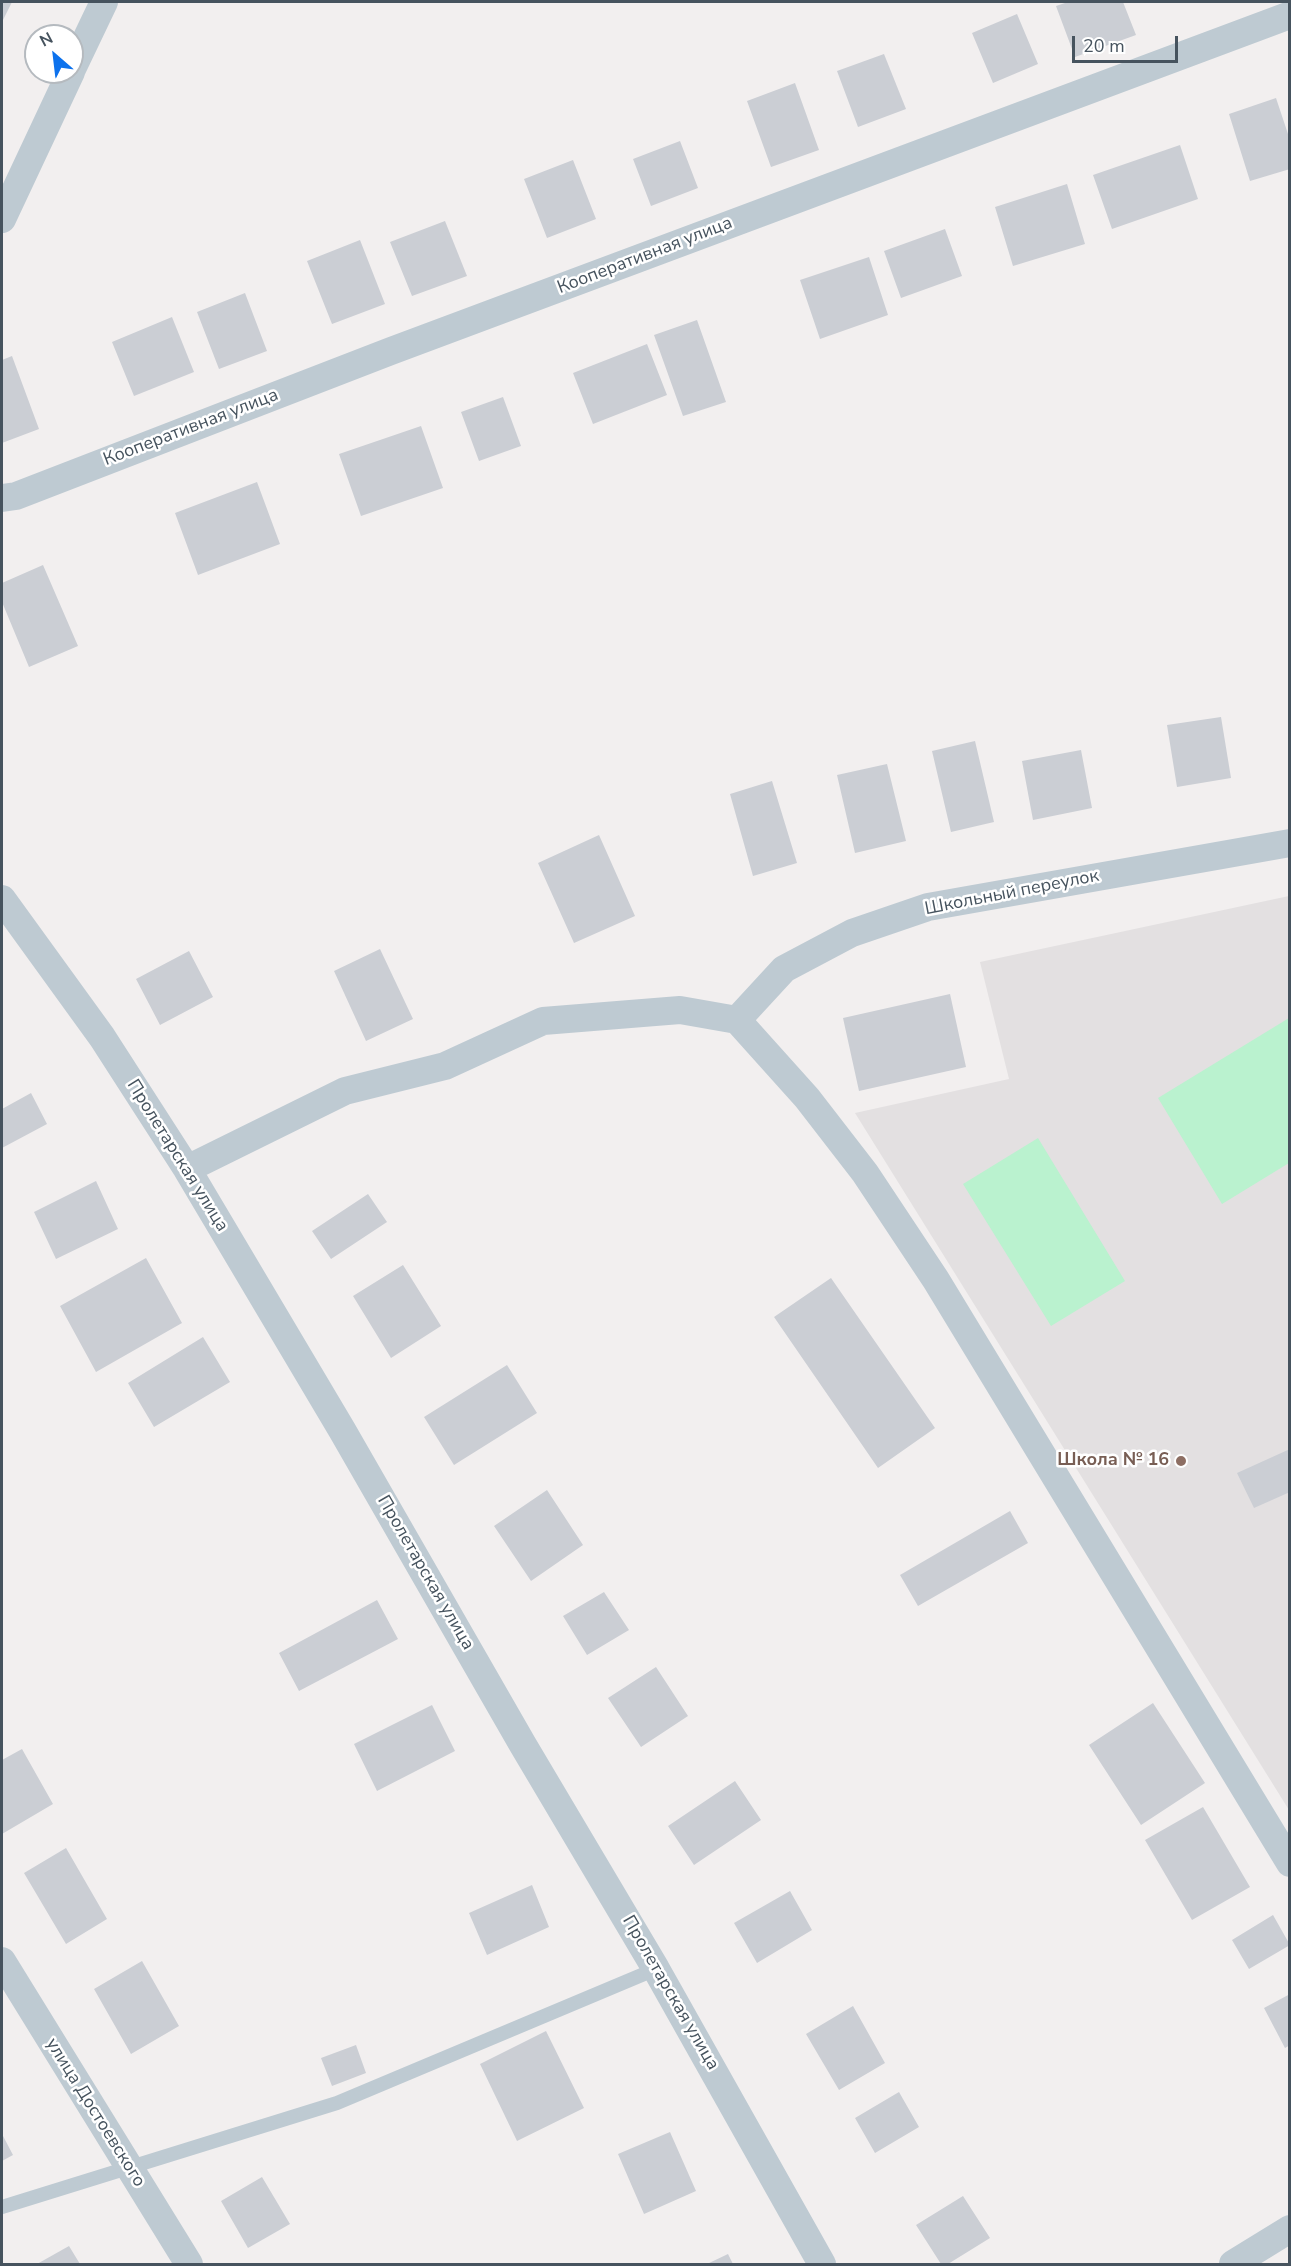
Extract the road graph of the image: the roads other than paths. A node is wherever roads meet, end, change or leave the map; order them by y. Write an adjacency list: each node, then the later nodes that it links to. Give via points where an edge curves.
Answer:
1 (104, 2): 3 (street)
2 (1290, 15): 6 (street, Кооперативная улица, via 391,351 16,496)
3 (84, 43)
4 (65, 84): 5 (street)
5 (2, 219)
6 (2, 498)
7 (1290, 843): 9 (street, Школьный переулок, via 928,907 852,933 784,969)
8 (2, 899): 10 (street, Пролетарская улица, via 102,1037)
9 (737, 1020): 10 (street, via 680,1010 543,1021 445,1066 345,1091); 11 (street, via 807,1098 865,1173 936,1280)
10 (187, 1169): 13 (street, Пролетарская улица)
11 (1290, 1863)
12 (2, 1961): 14 (street, улица Достоевского)
13 (656, 1968): 14 (lane, via 337,2103); 18 (street, Пролетарская улица)
14 (128, 2167): 15 (lane); 17 (street, улица Достоевского)
15 (2, 2207)
16 (1290, 2229): 19 (street)
17 (189, 2265)
18 (822, 2265)
19 (1233, 2265)

